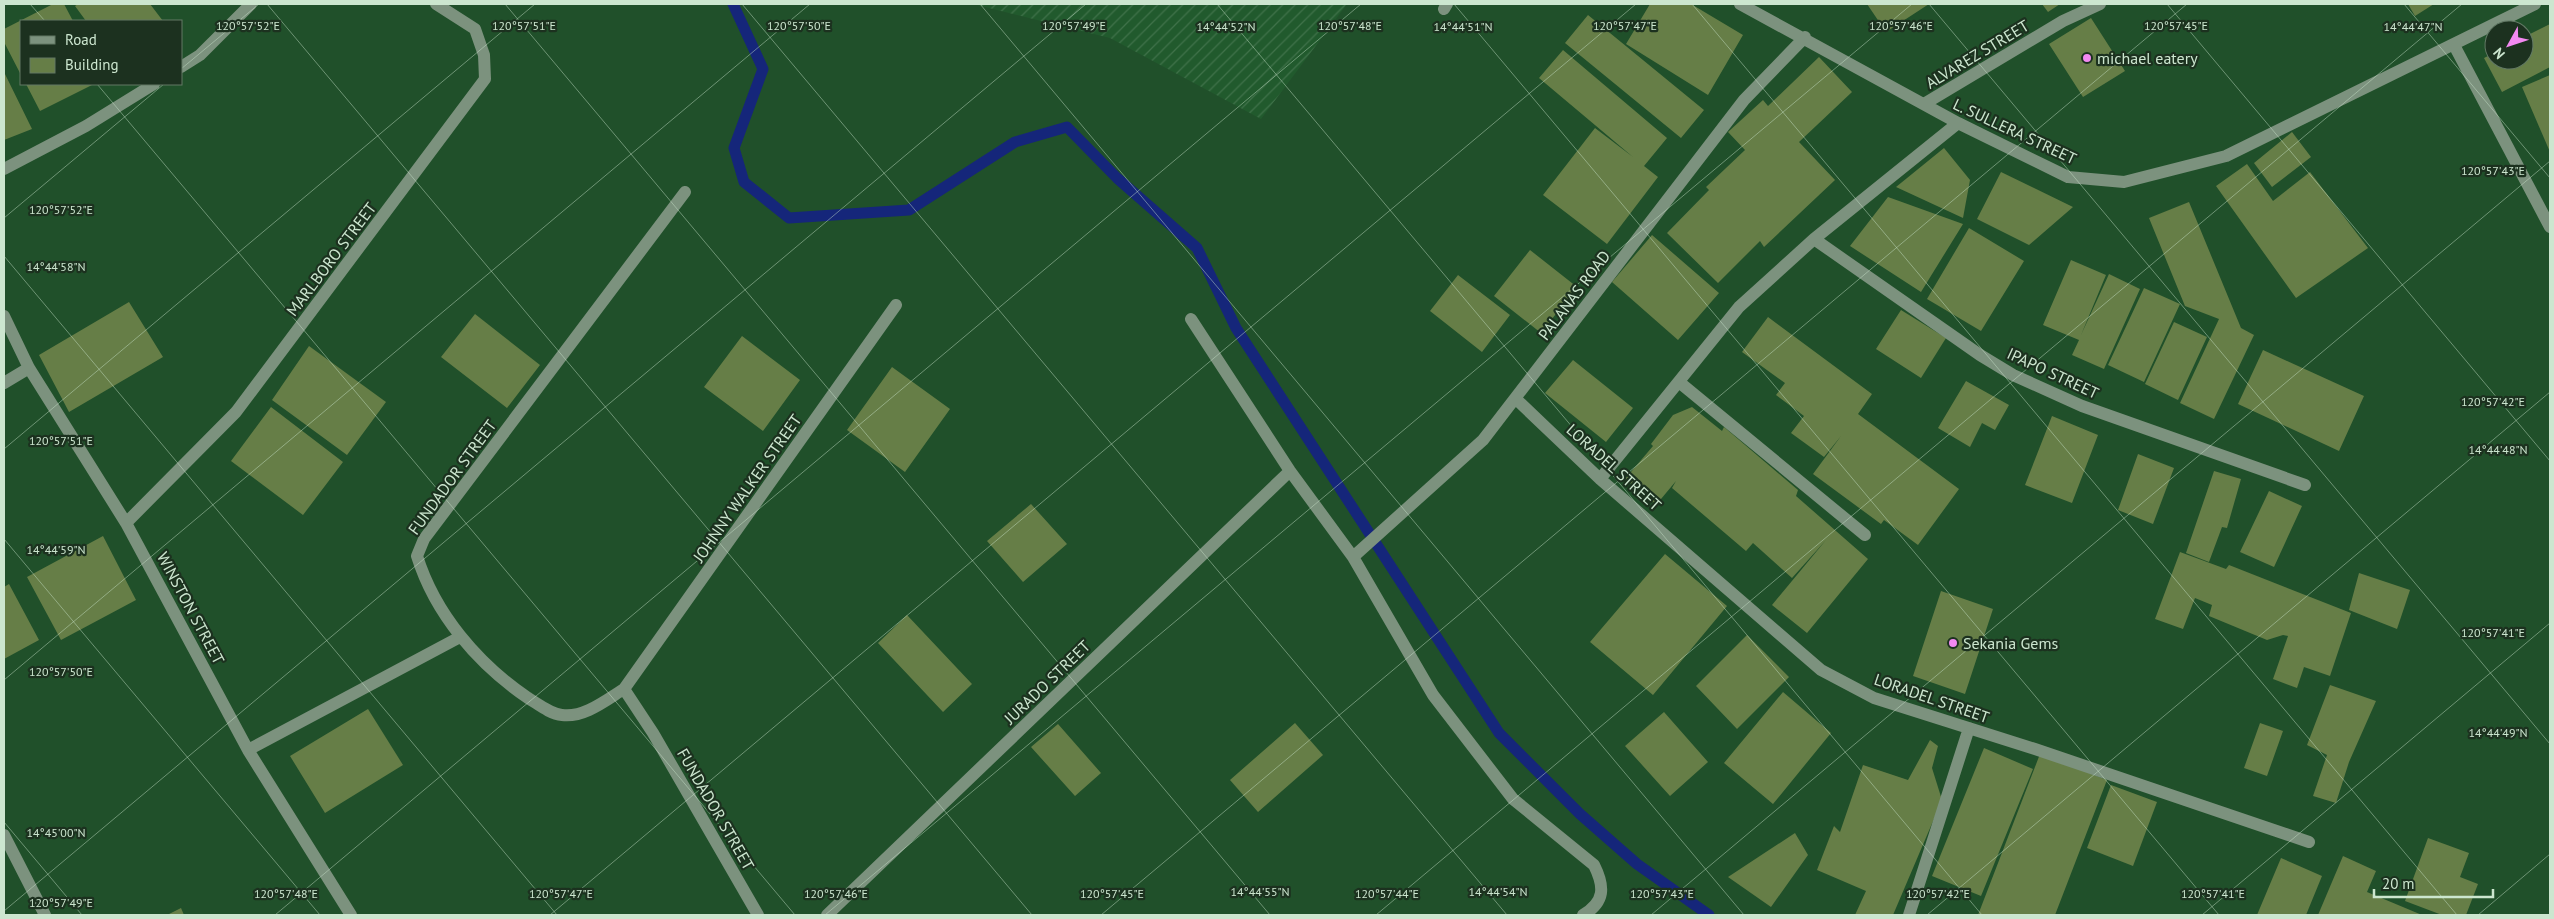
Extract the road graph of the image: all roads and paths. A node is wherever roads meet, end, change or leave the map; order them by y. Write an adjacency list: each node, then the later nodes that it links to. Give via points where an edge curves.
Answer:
1 (250, 4): 8 (street, via 200,55)
2 (436, 4): 26 (street, MARLBORO STREET, via 475,29 484,55 485,79 236,412)
3 (1740, 4): 6 (street, L. SULLERA STREET)
4 (2100, 4): 10 (street, ALVAREZ STREET, via 2063,21)
5 (2535, 4): 7 (street, L. SULLERA STREET)
6 (1805, 37): 10 (street, L. SULLERA STREET); 22 (street, PALANAS ROAD, via 1744,100)
7 (2454, 45): 11 (street, L. SULLERA STREET, via 2226,156 2124,182 2068,177); 14 (street)
8 (182, 66)
9 (152, 85): 12 (street, via 86,126)
10 (1924, 104): 11 (street, L. SULLERA STREET)
11 (1958, 123): 15 (street)
12 (4, 169)
13 (685, 192): 29 (street, FUNDADOR STREET, via 424,539 417,556 423,577)
14 (2550, 227)
15 (1814, 239): 20 (street, via 1739,307); 25 (street, IPAPO STREET, via 2013,375 2082,406)
16 (896, 305): 30 (street, JOHNNY WALKER STREET)
17 (4, 316): 19 (street, WINSTON STREET)
18 (1191, 319): 23 (street)
19 (29, 368): 21 (street); 26 (street, WINSTON STREET)
20 (1679, 382): 24 (street); 27 (street)
21 (4, 383)
22 (1516, 399): 24 (street, LORADEL STREET); 28 (street, PALANAS ROAD, via 1483,440)
23 (1290, 472): 28 (street); 38 (street, JURADO STREET)
24 (1600, 479): 31 (street, LORADEL STREET, via 1821,670 1874,698)
25 (2305, 486)
26 (126, 522): 32 (street, WINSTON STREET)
27 (1865, 535)
28 (1353, 557): 39 (street, via 1433,694 1513,799 1594,865 1601,879 1602,893 1594,909)
29 (460, 637): 30 (street, FUNDADOR STREET, via 502,680 545,709 561,715 579,714); 32 (street)
30 (624, 689): 37 (street, FUNDADOR STREET, via 653,733)
31 (1969, 728): 34 (street, LORADEL STREET); 40 (street)
32 (248, 750): 36 (street, WINSTON STREET)
33 (4, 834): 35 (street)
34 (2309, 842)
35 (44, 915)
36 (351, 915)
37 (758, 915)
38 (827, 915)
39 (1583, 915)
40 (1909, 915)

